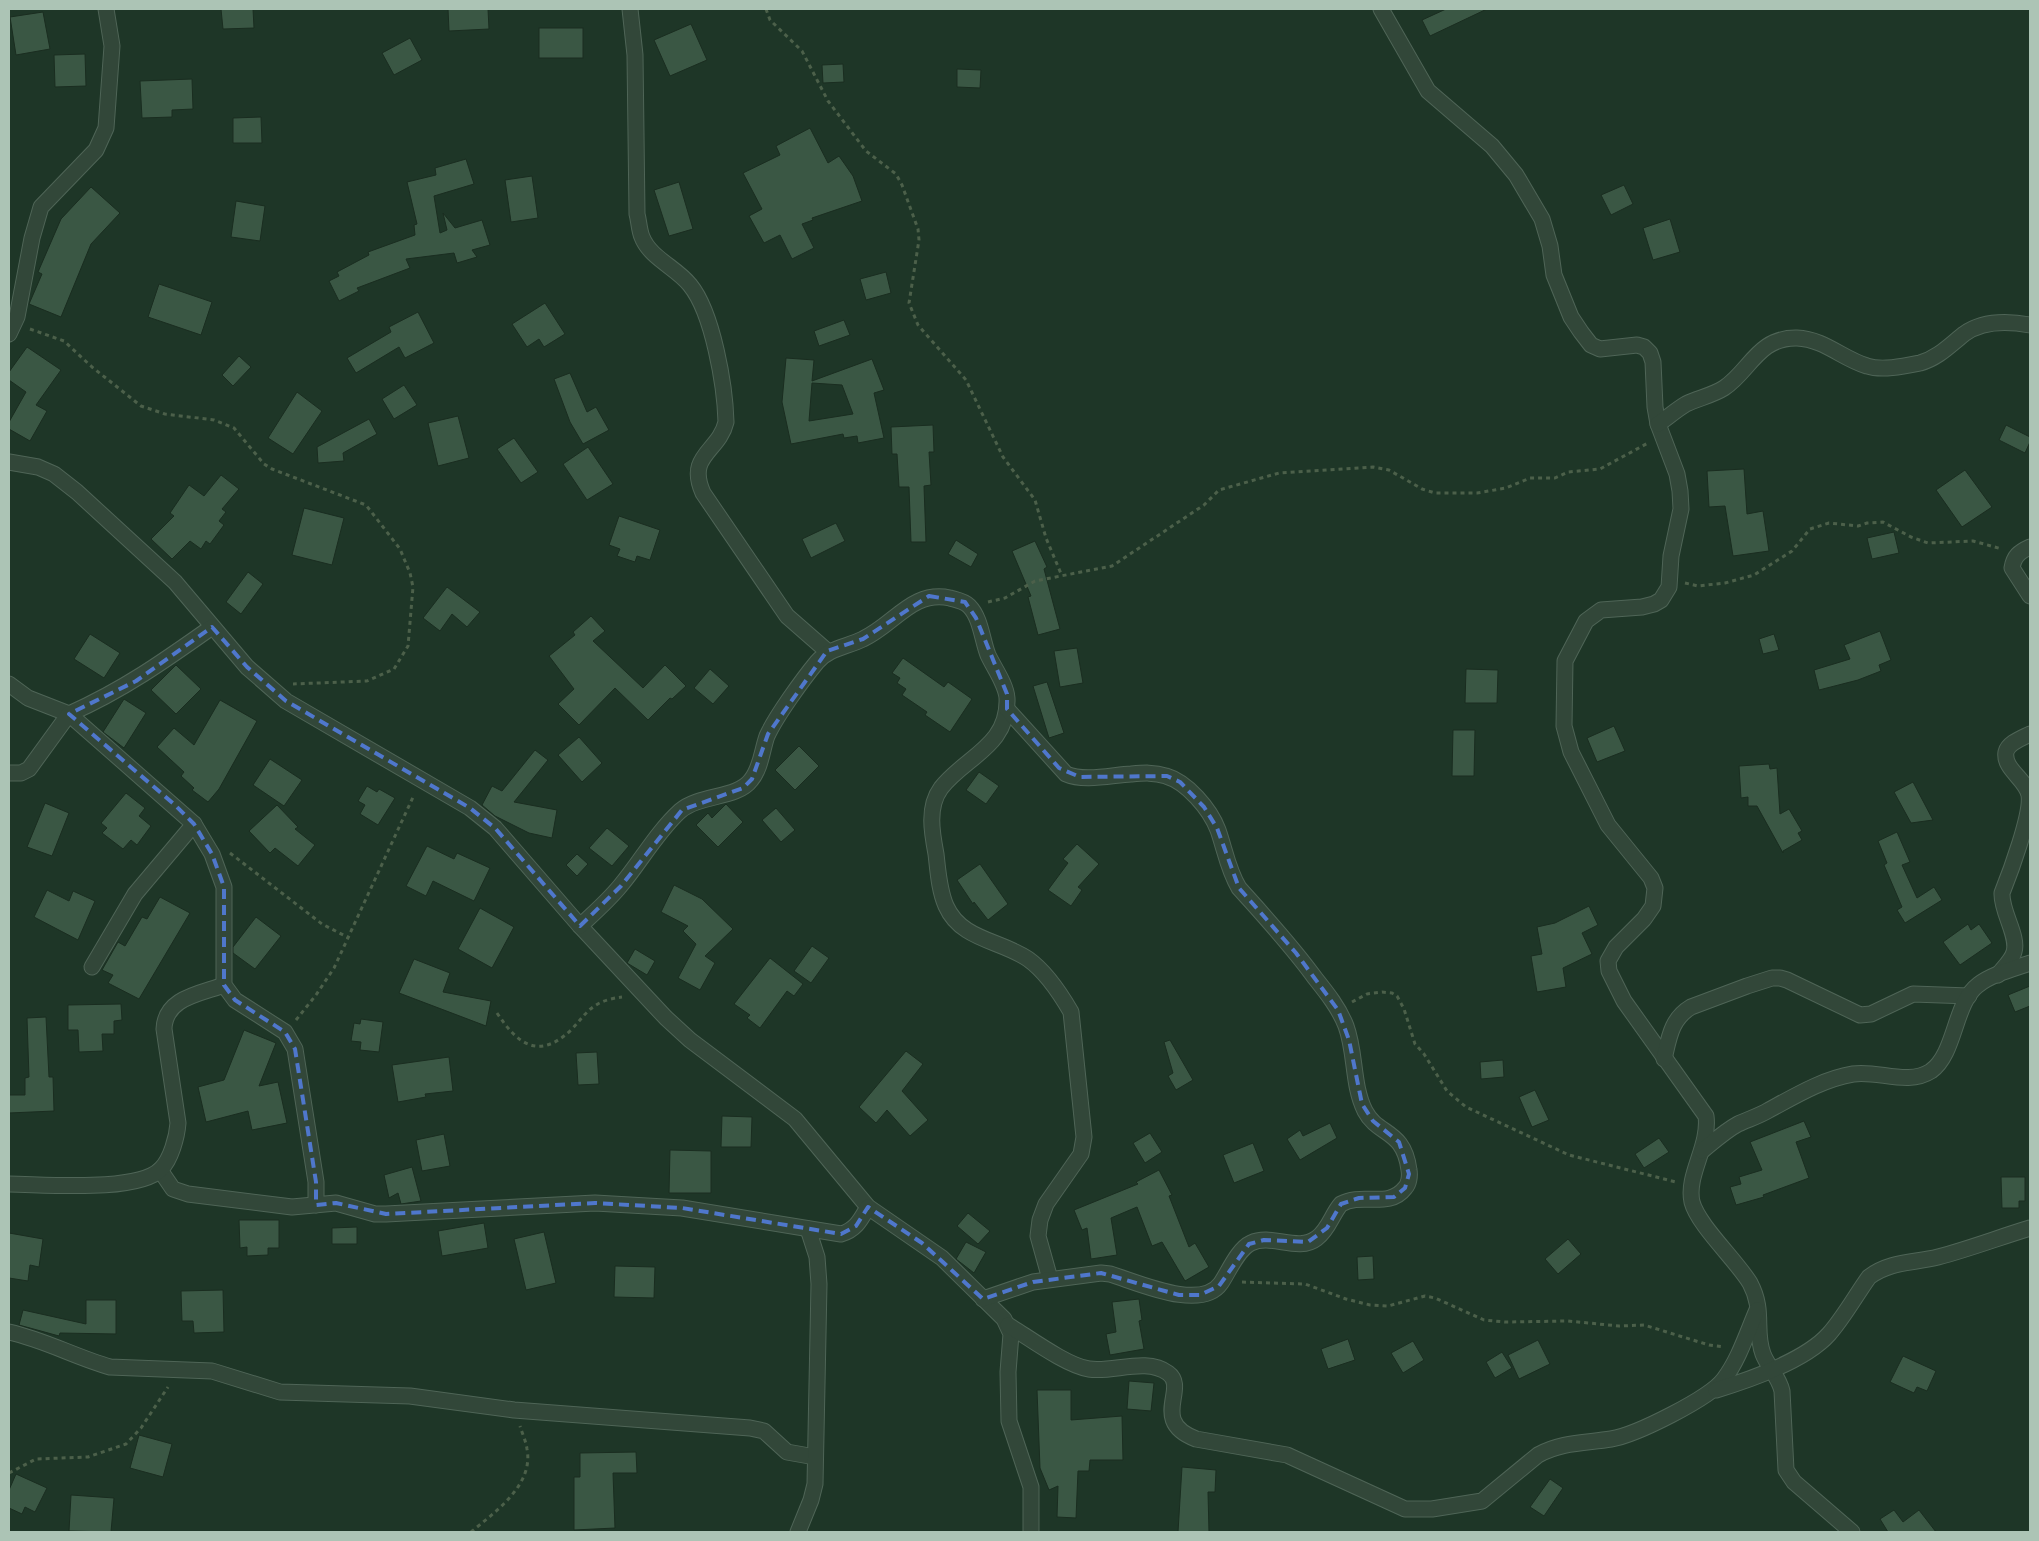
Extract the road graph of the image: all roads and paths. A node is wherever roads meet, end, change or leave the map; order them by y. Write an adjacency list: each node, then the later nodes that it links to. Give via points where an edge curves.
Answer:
1 (106, 9): 6 (street, via 112,46 106,128 96,150 41,207)
2 (630, 9): 15 (street, via 635,55 637,214 642,237 650,250 691,285 706,313 720,371 726,422 698,469 699,483 787,616)
3 (766, 9): 11 (path, via 770,20 802,51 828,101 866,151 896,174 902,185 918,229 909,303 918,325 966,380 1003,457 1035,500)
4 (1382, 9): 7 (street, via 1428,91 1492,146 1516,175 1542,219 1554,275 1571,317 1581,332 1600,349 1637,345 1650,353)
5 (2030, 325): 7 (street, via 1990,323 1966,333 1940,354 1898,366 1868,366 1816,342 1786,339 1753,357 1727,386 1684,405)
6 (12, 329): 17 (path, via 64,341 141,406 234,428 272,469 366,505 400,549 413,587 408,646 394,670 367,681)
7 (1660, 429): 10 (street, via 1680,491 1681,509); 11 (path, via 1600,469 1568,472 1555,478 1530,478 1506,488 1477,493 1435,493 1389,470 1373,467 1279,473 1219,490 1204,505 1112,566)
8 (9, 462): 14 (street, via 38,467 54,474 175,582)
9 (2025, 550): 10 (path, via 1973,541 1928,543 1883,522 1858,526 1829,523 1810,529 1792,551 1743,579 1690,586); 12 (street, via 2013,560 2012,568)
10 (1670, 574): 35 (street, via 1667,593 1654,604 1600,610 1591,616 1579,632 1563,672 1564,726 1571,752 1608,825 1650,878 1654,888 1653,906 1616,947 1608,961 1609,971 1620,993)
11 (1062, 576): 13 (path, via 1035,581 1000,600)
12 (2030, 596)
13 (965, 602): 15 (street, via 940,596 916,601 863,640); 18 (street, via 972,609 988,655 1007,694)
14 (212, 627): 17 (street); 19 (street, via 136,681)
15 (826, 652): 24 (street, via 768,734 752,780 743,788 695,802 682,810 665,827 621,886)
16 (9, 684): 19 (street, via 28,698)
17 (265, 685): 22 (street, via 294,706)
18 (1007, 709): 32 (street, via 1059,768 1071,777 1148,773 1180,782 1212,817 1239,888 1296,953); 44 (street, via 992,743 940,789 931,824 942,895 954,917 969,934 1029,960 1061,994 1071,1012 1084,1137 1081,1154 1046,1204 1040,1220 1038,1236)
19 (69, 714): 21 (street, via 29,769); 23 (street)
20 (2030, 734): 28 (street, via 2007,748 2006,755 2007,764 2027,786 2030,805 2002,893 2002,906 2014,940 2014,952)
21 (9, 773)
22 (422, 780): 24 (street, via 470,808 495,828); 25 (path, via 396,830)
23 (197, 829): 25 (path, via 322,924); 27 (street, via 135,894); 29 (street, via 212,854 224,887)
24 (580, 926): 31 (street)
25 (349, 938): 34 (path, via 316,995)
26 (2030, 963): 28 (street)
27 (92, 967)
28 (1998, 975): 30 (street, via 1978,984)
29 (224, 985): 34 (street, via 235,1000); 37 (street, via 180,1001 164,1017 178,1134)
30 (1969, 996): 35 (street, via 1913,994 1871,1014 1860,1015 1787,980 1772,978 1681,1013 1674,1021); 36 (street, via 1949,1043 1932,1070 1909,1078 1864,1073 1834,1079 1738,1124)
31 (648, 998): 33 (path, via 627,996 599,1003 556,1042 540,1048 520,1041); 41 (street, via 690,1040 795,1119)
32 (1338, 1010): 39 (path, via 1367,994 1392,992 1404,1009 1415,1044 1447,1091 1466,1107 1569,1155); 45 (street, via 1346,1027 1366,1114 1399,1142 1408,1161 1405,1188 1385,1200 1359,1198 1341,1204 1327,1228 1308,1242 1264,1240 1249,1244)
33 (497, 1013)
34 (285, 1032): 40 (street, via 295,1049 316,1182)
35 (1664, 1059): 36 (street, via 1706,1116)
36 (1702, 1151): 39 (street)
37 (160, 1170): 38 (street, via 140,1180 118,1185); 40 (street, via 173,1189 179,1192 284,1207)
38 (9, 1184)
39 (1692, 1186): 47 (street, via 1691,1196 1697,1213 1748,1281)
40 (316, 1205): 43 (street, via 336,1203 386,1214 595,1203 682,1208)
41 (868, 1207): 43 (street, via 849,1232 841,1234); 46 (street, via 942,1258)
42 (2030, 1228): 51 (street, via 1939,1257 1877,1270 1868,1277 1829,1334 1813,1348)
43 (808, 1229): 55 (street, via 817,1257 820,1284)
44 (1050, 1279): 45 (street, via 1110,1274 1188,1296 1209,1293); 46 (street)
45 (1219, 1286): 50 (path, via 1250,1281 1305,1284 1346,1299 1388,1306 1425,1296 1484,1320 1644,1325 1708,1345)
46 (983, 1299): 48 (street)
47 (1759, 1305): 50 (street); 51 (street, via 1763,1354)
48 (1008, 1325): 53 (street, via 1075,1365 1089,1369 1147,1367 1170,1374 1175,1382 1172,1416 1175,1426 1183,1434 1287,1455 1405,1509 1432,1509 1482,1501 1547,1450 1560,1445 1619,1437); 59 (street, via 1011,1334 1009,1421 1031,1487)
49 (9, 1332): 52 (street, via 35,1338 110,1367)
50 (1740, 1349): 53 (street, via 1725,1379)
51 (1772, 1369): 53 (street); 60 (street, via 1782,1391 1786,1470 1794,1482)
52 (178, 1370): 54 (street, via 212,1371 280,1392 410,1396); 56 (path, via 141,1428 126,1444 88,1457 36,1459)
53 (1714, 1390)
54 (514, 1410): 55 (street, via 750,1428 764,1431 787,1452); 57 (path, via 528,1450 524,1476 515,1492)
55 (815, 1457): 58 (street, via 815,1484)
56 (9, 1473)
57 (471, 1532)
58 (798, 1532)
59 (1031, 1532)
60 (1852, 1532)

